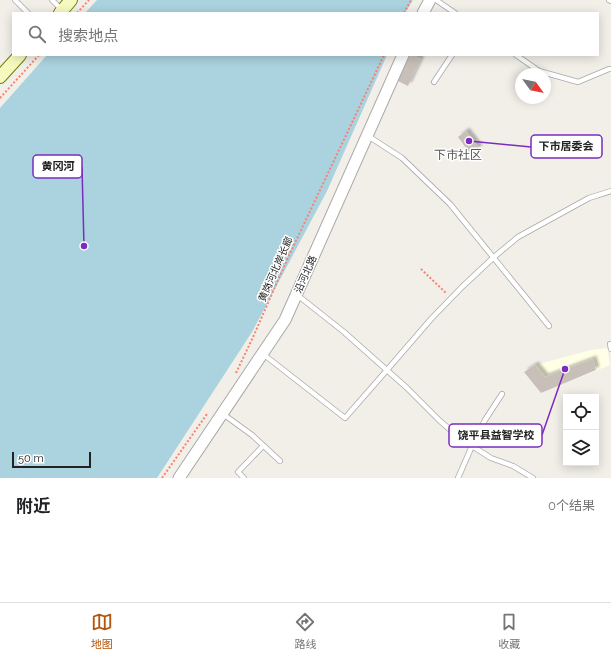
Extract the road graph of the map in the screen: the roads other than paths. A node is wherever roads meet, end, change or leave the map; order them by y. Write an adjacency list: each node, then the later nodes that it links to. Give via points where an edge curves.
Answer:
1 (16, 0): 6 (lane)
2 (52, 0): 7 (lane)
3 (71, 0): 7 (main road)
4 (430, 0): 8 (street)
5 (436, 0): 9 (lane)
6 (27, 12)
7 (61, 12)
8 (424, 12)
9 (454, 12)
10 (19, 56): 15 (main road)
11 (403, 56): 17 (street, 沿河北路)
12 (451, 56): 16 (lane)
13 (517, 56): 14 (lane, via 538,71 578,82)
14 (611, 69)
15 (0, 77)
16 (434, 82)
17 (367, 135): 19 (lane, via 402,158 418,173 450,204); 20 (street, 沿河北路)
18 (611, 191): 19 (lane, via 589,198 518,237)
19 (494, 257): 21 (lane); 25 (lane, via 431,319)
20 (296, 294): 24 (street, 沿河北路, via 285,320); 25 (lane)
21 (549, 326)
22 (611, 344): 23 (lane)
23 (611, 349)
24 (262, 353): 25 (lane, via 345,418); 27 (street, 沿河北路)
25 (387, 370): 29 (lane, via 440,421)
26 (502, 394): 29 (lane)
27 (222, 413): 28 (lane); 31 (street, 沿河北路)
28 (263, 446): 30 (lane); 32 (lane, via 238,472)
29 (472, 446): 33 (lane); 34 (lane)
30 (280, 461)
31 (179, 478)
32 (244, 478)
33 (458, 478)
34 (534, 478)

